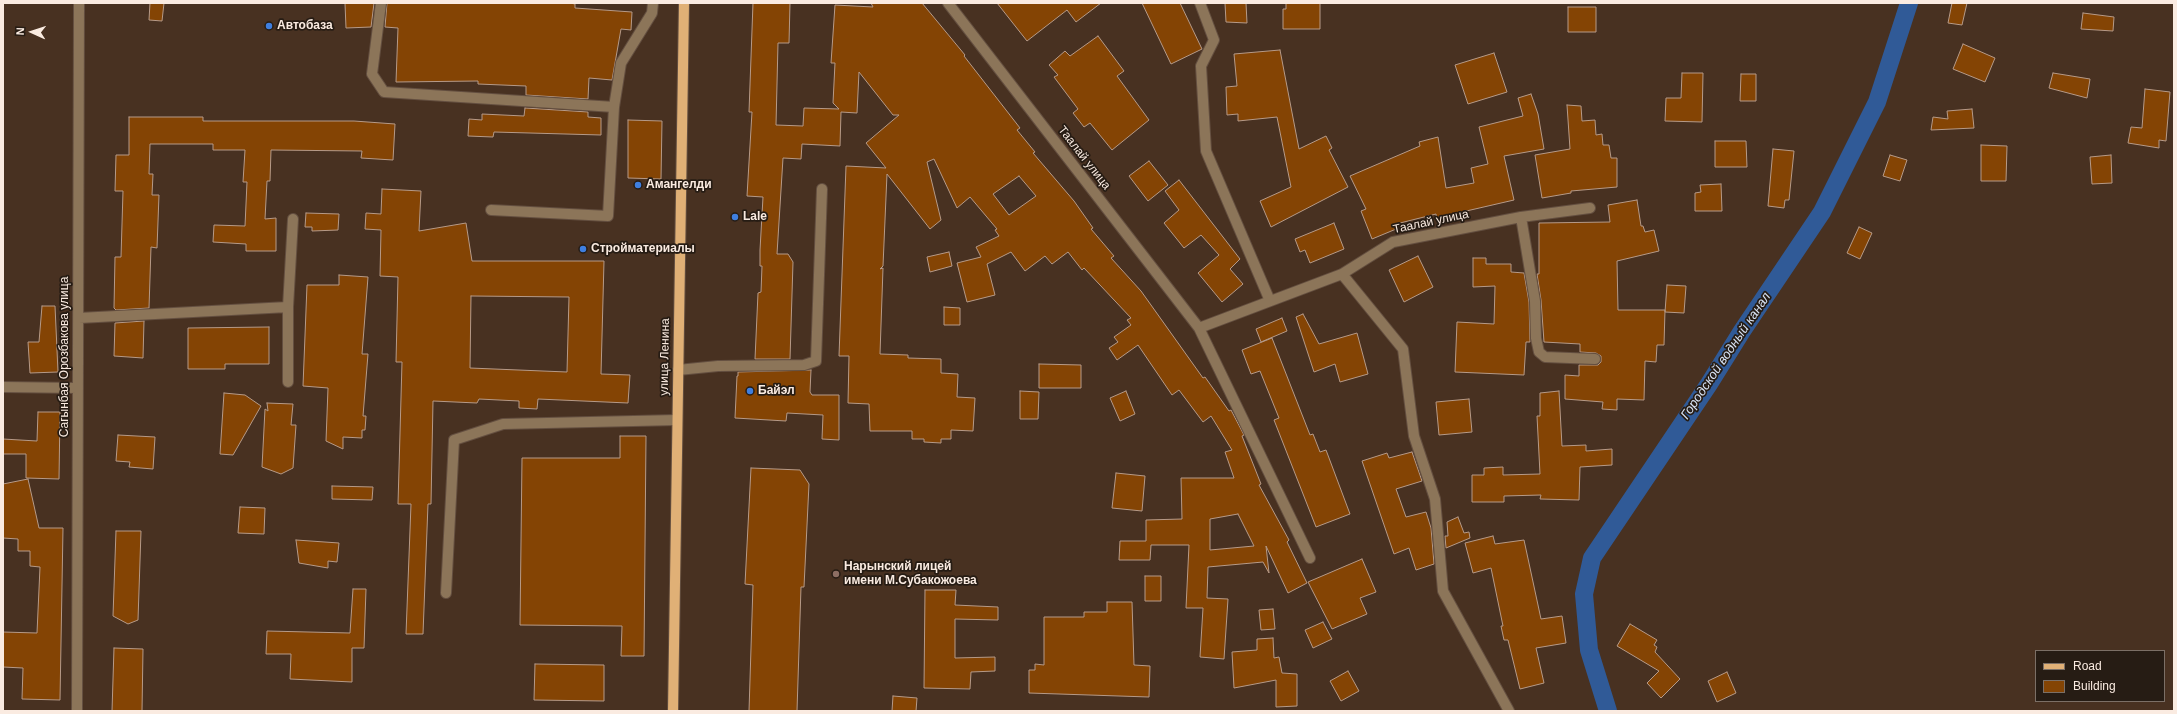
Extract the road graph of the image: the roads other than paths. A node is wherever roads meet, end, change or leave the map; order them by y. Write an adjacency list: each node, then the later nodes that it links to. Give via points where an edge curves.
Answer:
1 (79, 3): 16 (street, Сагынбая Орозбакова улица)
2 (381, 3): 7 (street, via 372,74 384,92)
3 (653, 3): 7 (street, via 652,13 621,63)
4 (684, 3): 19 (main road, улица Ленина)
5 (948, 3): 17 (street, Таалай улица)
6 (1200, 3): 14 (street, via 1214,40 1201,66 1206,151)
7 (614, 107): 10 (street, via 608,216)
8 (822, 189): 19 (street, via 816,361 804,365 718,366)
9 (1590, 208): 11 (street, Таалай улица)
10 (491, 210)
11 (1521, 217): 13 (street, Таалай улица, via 1393,242); 18 (street, via 1535,301 1539,352 1545,357)
12 (293, 219): 15 (street)
13 (1342, 274): 14 (street, Таалай улица); 28 (street, via 1403,349 1414,436 1435,499 1443,591)
14 (1270, 301): 17 (street, Таалай улица)
15 (288, 307): 16 (street); 20 (street)
16 (79, 318): 22 (street, Сагынбая Орозбакова улица)
17 (1199, 328): 24 (street, Таалай улица)
18 (1595, 359)
19 (678, 370): 23 (main road, улица Ленина)
20 (288, 382)
21 (3, 387): 22 (street)
22 (78, 388): 26 (street, Сагынбая Орозбакова улица)
23 (677, 420): 25 (street, via 503,424 454,440); 27 (main road, улица Ленина)
24 (1310, 558)
25 (446, 593)
26 (77, 711)
27 (673, 711)
28 (1509, 711)

